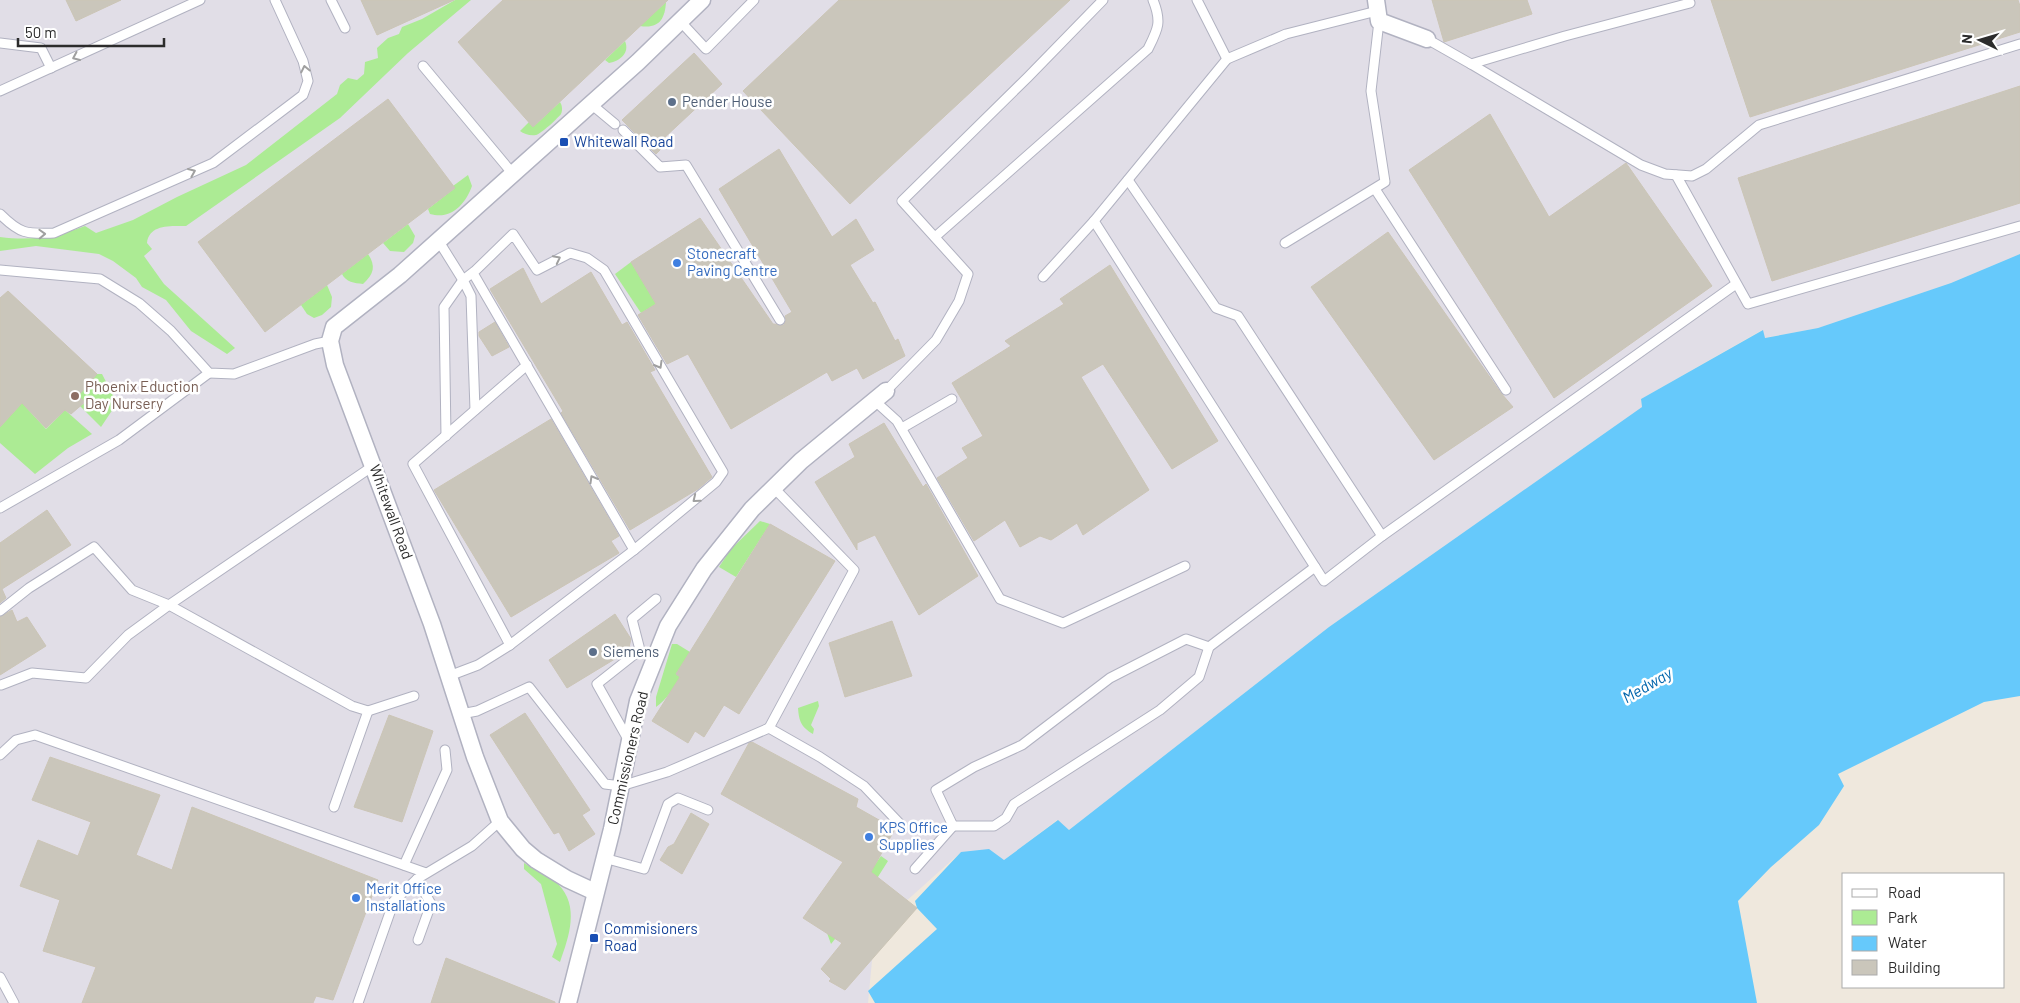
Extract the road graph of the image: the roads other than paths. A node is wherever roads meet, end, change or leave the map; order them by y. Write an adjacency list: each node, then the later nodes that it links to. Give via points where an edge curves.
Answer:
1 (200, 0): 19 (lane, one-way to 19)
2 (275, 0): 26 (lane, one-way to 2, via 14,228 30,234 54,233 213,163 303,95 308,81 303,61)
3 (331, 0): 12 (lane)
4 (702, 0): 11 (street)
5 (754, 0): 11 (lane, via 706,49)
6 (1103, 0): 29 (lane, via 902,201)
7 (1153, 0): 29 (lane, via 1159,14 1158,29 1148,49)
8 (1197, 0): 16 (lane)
9 (1690, 3): 17 (lane)
10 (1377, 11): 13 (street); 16 (lane, via 1286,34); 25 (lane, via 1371,91 1385,182)
11 (680, 21): 21 (street)
12 (346, 28)
13 (1426, 39): 17 (lane)
14 (0, 43): 19 (lane, via 41,48)
15 (2020, 44): 23 (lane, via 1759,125 1706,169 1692,176)
16 (1227, 59): 24 (lane)
17 (1471, 64): 23 (lane, via 1642,165 1665,174)
18 (423, 66): 22 (lane)
19 (51, 68): 20 (lane)
20 (0, 91)
21 (591, 104): 22 (street); 37 (lane, via 660,167 686,165)
22 (513, 174): 30 (street)
23 (1676, 174): 36 (lane)
24 (1128, 180): 27 (lane); 50 (lane, via 1216,308 1238,316)
25 (1375, 189): 31 (lane); 41 (lane)
26 (0, 214)
27 (1094, 221): 34 (lane); 53 (lane)
28 (2020, 226): 36 (lane, via 1748,304)
29 (935, 237): 42 (lane, via 968,274 959,301 936,340)
30 (438, 240): 35 (lane); 38 (street, via 334,327)
31 (1285, 243)
32 (0, 270): 40 (lane, via 100,279 139,302)
33 (473, 273): 35 (lane); 39 (lane); 51 (lane, one-way to 51, via 513,234 536,270 570,253 587,258 604,270 722,472 716,482)
34 (1043, 277)
35 (463, 280): 44 (lane, via 471,296); 46 (lane, via 444,306)
36 (1736, 284): 50 (lane)
37 (780, 320)
38 (330, 341): 40 (lane, via 234,374); 47 (street, Whitewall Road, via 335,365)
39 (526, 365): 44 (lane); 51 (lane, one-way to 39)
40 (209, 373): 49 (lane, via 119,440)
41 (1506, 390)
42 (881, 396): 45 (lane); 48 (street, Commissioners Road)
43 (952, 399): 45 (lane)
44 (475, 410): 46 (lane)
45 (902, 428): 52 (lane, via 1000,599 1063,623)
46 (446, 436): 57 (lane, via 413,464)
47 (373, 466): 55 (lane); 59 (street, Whitewall Road)
48 (772, 487): 64 (lane, via 854,570); 65 (street, Commissioners Road, via 704,568 668,626 638,701)
49 (0, 508)
50 (1382, 536): 53 (lane, via 1324,581)
51 (634, 550): 57 (lane)
52 (1185, 566)
53 (1315, 567): 58 (lane)
54 (656, 600): 65 (lane, via 632,619 640,650 597,684)
55 (169, 605): 56 (lane, via 132,590 94,547 29,588); 60 (lane, via 128,635 86,678 32,673); 62 (lane, via 352,706)
56 (0, 611)
57 (510, 645): 59 (lane)
58 (1209, 647): 73 (lane, via 1199,676 1160,710 1014,804 1006,818 994,826); 73 (lane, via 1186,639 1110,678 1022,745 974,767 936,790)
59 (449, 676): 63 (street, Whitewall Road)
60 (1, 685)
61 (414, 696): 62 (lane)
62 (368, 711): 69 (lane)
63 (462, 714): 68 (lane, via 477,711 529,687 605,784); 71 (street, Whitewall Road)
64 (769, 728): 68 (lane, via 667,772); 72 (lane, via 864,786)
65 (630, 743): 68 (street, Commissioners Road)
66 (445, 750): 75 (lane, via 447,770)
67 (0, 755): 75 (lane, via 16,740 35,735)
68 (621, 786): 74 (street, Commissioners Road)
69 (334, 807)
70 (708, 810): 74 (lane, via 678,798 668,804 644,869)
71 (500, 822): 77 (lane, via 472,846); 79 (street, Whitewall Road, via 536,860)
72 (903, 826)
73 (953, 826): 76 (lane)
74 (604, 858): 79 (street, Commissioners Road)
75 (404, 865): 77 (lane)
76 (915, 869)
77 (426, 873): 78 (lane)
78 (417, 878): 80 (lane, via 431,904); 83 (lane, via 394,901)
79 (595, 892): 84 (street, Commissioners Road)
80 (418, 940)
81 (0, 977): 82 (lane)
82 (14, 1003)
83 (358, 1003)
84 (568, 1003)

